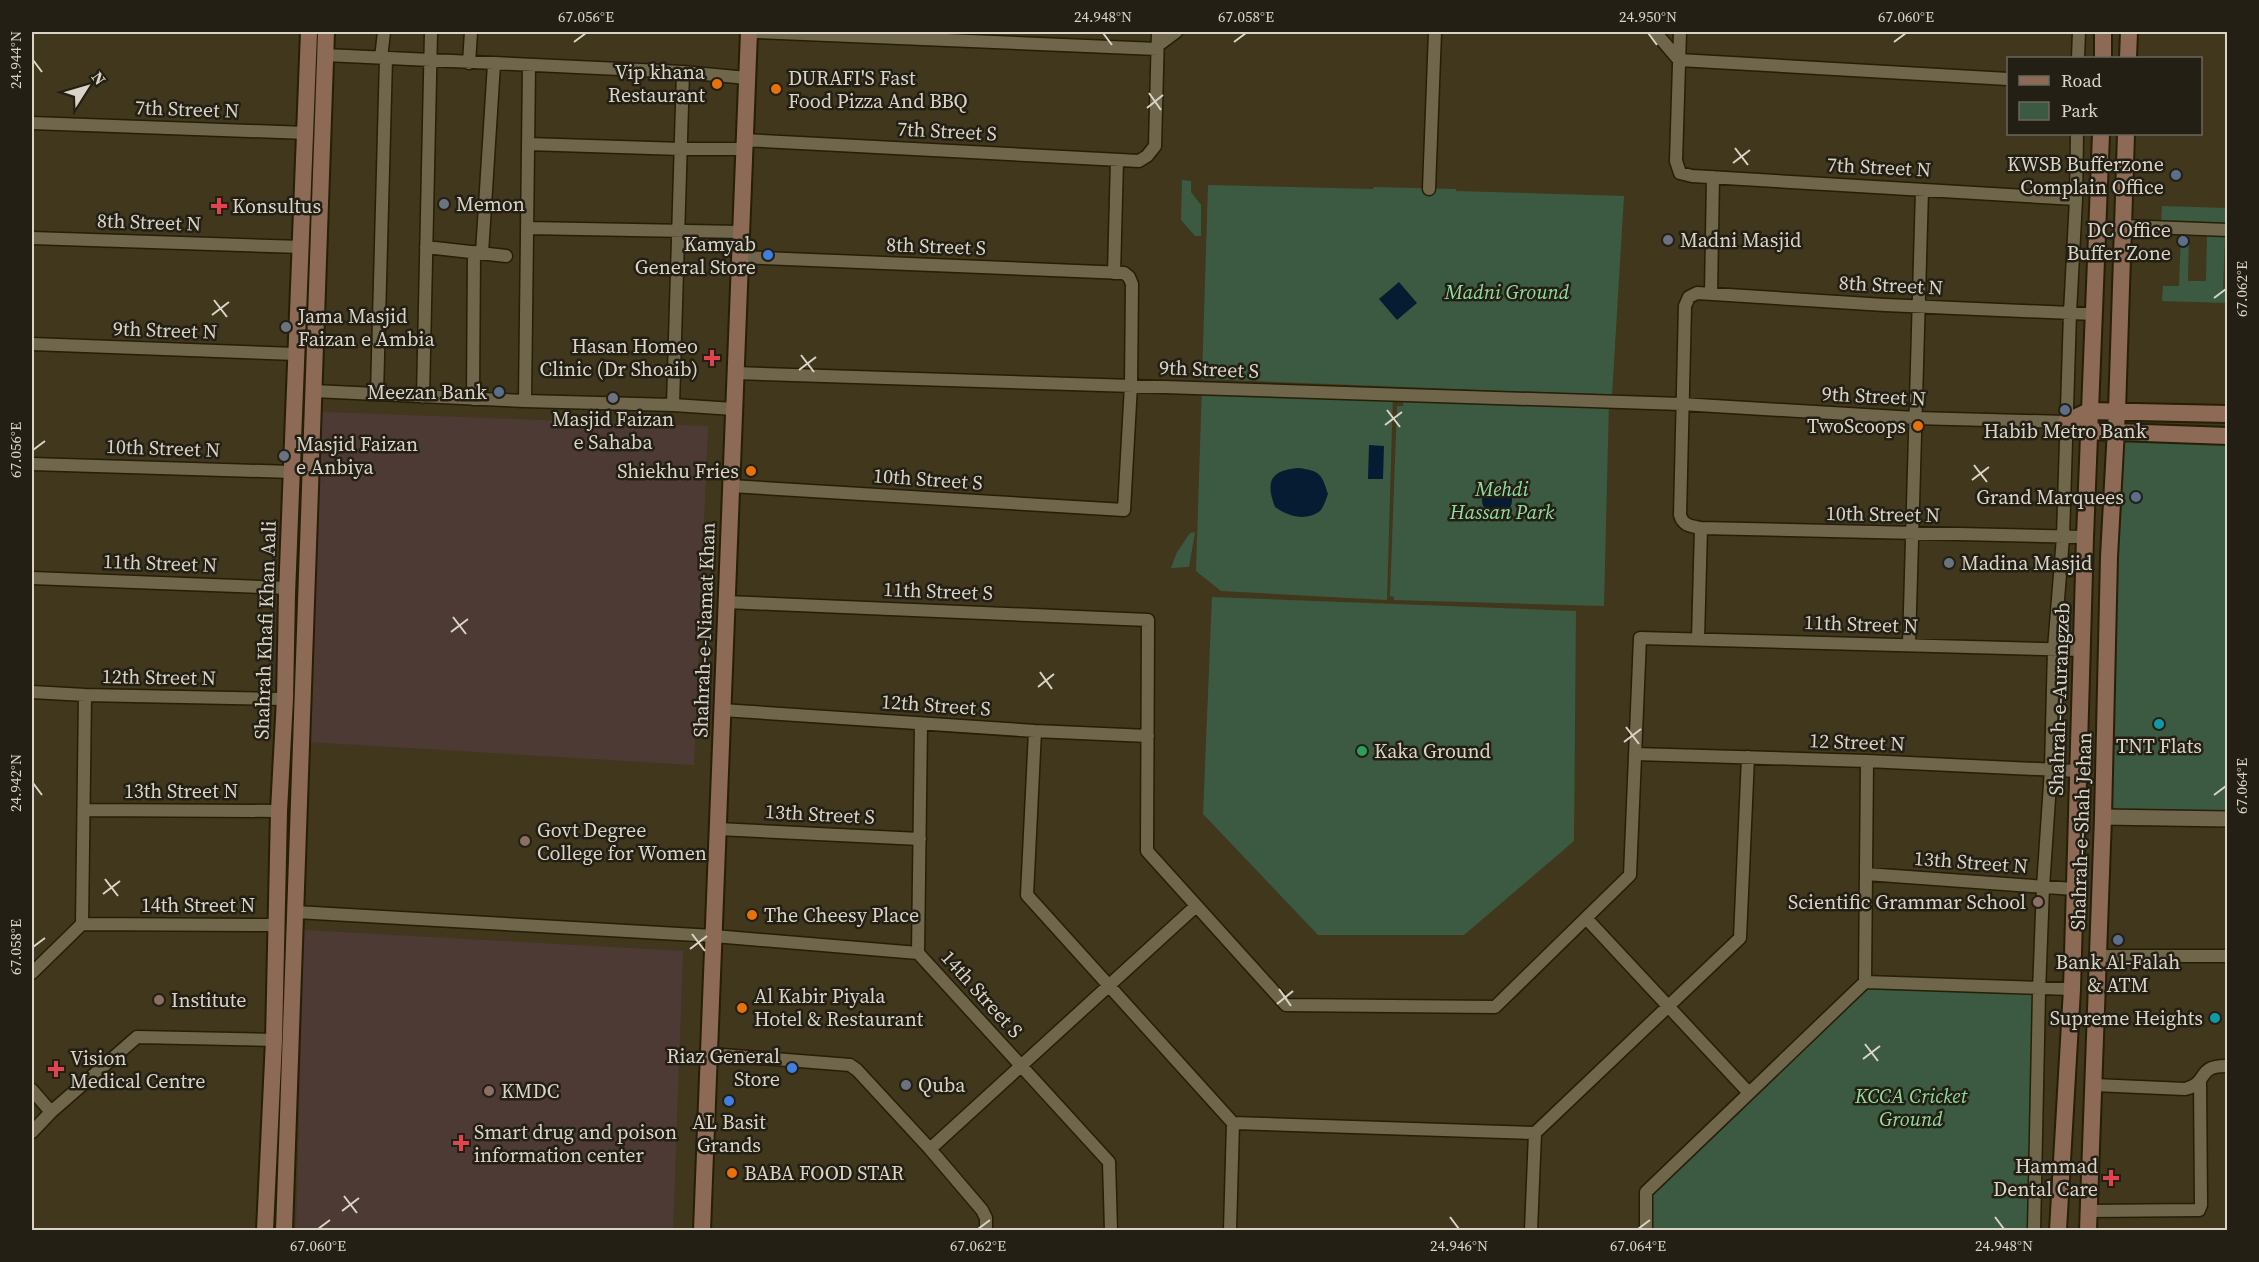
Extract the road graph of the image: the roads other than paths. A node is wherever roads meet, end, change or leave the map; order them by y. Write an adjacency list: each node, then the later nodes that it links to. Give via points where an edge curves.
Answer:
1 (309, 32): 31 (main road, Shahrah Khafi Khan Aali)
2 (326, 32): 17 (main road, Shahrah Khafi Khan Aali)
3 (384, 32): 21 (street)
4 (431, 32): 22 (street)
5 (471, 32): 24 (street)
6 (748, 32): 28 (main road, Shahrah-e-Niamat Khan)
7 (757, 32): 16 (street)
8 (1158, 32): 16 (street)
9 (1176, 32): 16 (street)
10 (1435, 32): 40 (street)
11 (1655, 32): 23 (street)
12 (1680, 32): 23 (street)
13 (2079, 32): 18 (street)
14 (2103, 32): 19 (main road)
15 (2129, 32): 20 (main road)
16 (1157, 48): 38 (street, 7th Street S, via 1155,146 1138,161)
17 (325, 54): 21 (street); 63 (main road, Shahrah Khafi Khan Aali)
18 (2078, 57)
19 (2103, 57)
20 (2128, 57)
21 (384, 58): 22 (street); 65 (street)
22 (429, 60): 24 (street); 50 (street)
23 (1679, 60): 29 (street); 39 (street, 7th Street N, via 1676,161 1680,173)
24 (469, 63): 25 (street)
25 (494, 64): 26 (street); 51 (street)
26 (529, 66): 27 (street); 35 (street)
27 (682, 72): 28 (street); 37 (street)
28 (747, 78): 36 (main road, Shahrah-e-Niamat Khan)
29 (2007, 79)
30 (32, 123): 31 (street, 7th Street N)
31 (306, 133): 49 (main road, Shahrah Khafi Khan Aali)
32 (2077, 135): 42 (street)
33 (2101, 135): 58 (main road, Shahrah-e-Aurangzeb)
34 (2126, 135): 43 (main road)
35 (528, 144): 37 (street, 7th Street S); 44 (street)
36 (744, 144): 37 (street, 7th Street S); 38 (street, 7th Street S); 47 (main road, Shahrah-e-Niamat Khan)
37 (681, 149): 46 (street)
38 (1117, 160): 54 (street)
39 (1713, 177): 41 (street, 7th Street N); 55 (street)
40 (1429, 189)
41 (1922, 190): 42 (street, 7th Street N); 56 (street)
42 (2076, 199): 57 (street)
43 (2124, 226): 45 (street); 73 (main road)
44 (527, 228): 46 (street); 68 (street)
45 (2228, 230)
46 (678, 231): 47 (street); 70 (street)
47 (741, 232): 53 (main road, Shahrah-e-Niamat Khan)
48 (32, 238): 49 (street, 8th Street N)
49 (302, 247): 60 (main road, Shahrah Khafi Khan Aali)
50 (426, 247): 51 (street); 66 (street)
51 (478, 253): 52 (street); 67 (street)
52 (506, 256)
53 (740, 257): 54 (street, 8th Street S); 61 (main road, Shahrah-e-Niamat Khan)
54 (1114, 273): 64 (street, 8th Street S, via 1124,273 1132,284)
55 (1711, 294): 56 (street, 8th Street N); 69 (street, 8th Street N, via 1697,293 1684,306)
56 (1918, 306): 57 (street, 8th Street N); 75 (street)
57 (2070, 313): 58 (street, 8th Street N); 76 (street)
58 (2093, 314): 72 (main road, Shahrah-e-Aurangzeb)
59 (32, 344): 60 (street, 9th Street N)
60 (296, 354): 62 (main road, Shahrah Khafi Khan Aali)
61 (735, 373): 64 (street, 9th Street S); 71 (main road, Shahrah-e-Niamat Khan)
62 (295, 381): 63 (main road); 81 (main road, Shahrah Khafi Khan Aali)
63 (313, 386): 65 (street); 89 (main road, Shahrah Khafi Khan Aali)
64 (1131, 386): 69 (street, 9th Street S); 82 (street, 10th Street S, via 1124,510)
65 (377, 394): 66 (street)
66 (423, 397): 67 (street)
67 (473, 399): 68 (street)
68 (525, 401): 70 (street)
69 (1681, 404): 75 (street, 9th Street N); 83 (street, 10th Street N, via 1682,521)
70 (673, 405): 71 (street)
71 (734, 409): 82 (main road, Shahrah-e-Niamat Khan)
72 (2089, 411): 73 (main road); 76 (main road); 77 (main road, Shahrah-e-Aurangzeb)
73 (2117, 411): 74 (main road); 78 (main road)
74 (2228, 414)
75 (1915, 418): 76 (street, 9th Street N); 84 (street)
76 (2066, 422): 77 (main road); 85 (street)
77 (2089, 431): 78 (main road); 86 (main road, Shahrah-e-Aurangzeb)
78 (2116, 432): 79 (main road); 110 (main road, Shahrah-e-Shah Jehan)
79 (2228, 436)
80 (32, 464): 81 (street, 10th Street N)
81 (292, 472): 88 (main road, Shahrah Khafi Khan Aali)
82 (731, 486): 90 (main road, Shahrah-e-Niamat Khan)
83 (1701, 528): 84 (street, 10th Street N); 91 (street)
84 (1912, 534): 85 (street, 10th Street N); 92 (street)
85 (2062, 537): 86 (street, 10th Street N); 93 (street)
86 (2085, 537): 94 (main road, Shahrah-e-Aurangzeb)
87 (32, 578): 88 (street, 11th Street N)
88 (287, 591): 89 (main road); 97 (main road, Shahrah Khafi Khan Aali)
89 (306, 596): 107 (main road, Shahrah Khafi Khan Aali)
90 (726, 602): 98 (main road, Shahrah-e-Niamat Khan); 101 (street, 11th Street S, via 1148,620)
91 (1698, 639): 92 (street, 11th Street N); 102 (street, 11th Street N, via 1640,638)
92 (1909, 645): 93 (street, 11th Street N)
93 (2055, 649): 94 (street, 11th Street N); 105 (street)
94 (2082, 650): 106 (main road, Shahrah-e-Aurangzeb)
95 (32, 692): 96 (street, 12th Street N)
96 (85, 695): 97 (street, 12th Street N); 108 (street)
97 (285, 699): 109 (main road, Shahrah Khafi Khan Aali)
98 (722, 710): 99 (street, 12th Street S); 113 (main road, Shahrah-e-Niamat Khan)
99 (921, 724): 100 (street, 12th Street S); 114 (street)
100 (1035, 731): 101 (street, 12th Street S); 129 (street, via 1027,895)
101 (1148, 736): 118 (street, via 1147,851)
102 (1635, 754): 103 (street, 12 Street N); 120 (street, via 1630,876)
103 (1748, 758): 104 (street, 12 Street N); 132 (street, via 1740,938)
104 (1867, 761): 105 (street, 12 Street N); 115 (street)
105 (2051, 769): 106 (street, 12 Street N); 116 (street)
106 (2078, 771): 117 (main road, Shahrah-e-Aurangzeb)
107 (298, 803): 109 (main road); 112 (main road, Shahrah Khafi Khan Aali)
108 (84, 810): 109 (street, 13th Street N); 121 (street)
109 (279, 812): 112 (main road); 122 (main road, Shahrah Khafi Khan Aali)
110 (2103, 817): 111 (street); 125 (main road, Shahrah-e-Shah Jehan)
111 (2228, 819)
112 (298, 820): 119 (main road, Shahrah Khafi Khan Aali)
113 (718, 829): 114 (street, 13th Street S); 123 (main road, Shahrah-e-Niamat Khan)
114 (920, 839): 124 (street)
115 (1866, 874): 116 (street, 13th Street N); 128 (street)
116 (2043, 887): 117 (street, 13th Street N); 130 (street)
117 (2074, 889): 131 (main road, Shahrah-e-Aurangzeb)
118 (1196, 906): 120 (street, via 1286,1005 1495,1007); 129 (street)
119 (296, 912): 123 (street, 14th Street S); 148 (main road, Shahrah Khafi Khan Aali)
120 (1586, 918): 132 (street)
121 (82, 924): 122 (street, 14th Street N); 127 (street)
122 (277, 925): 133 (main road, Shahrah Khafi Khan Aali)
123 (714, 936): 124 (street, 14th Street S); 134 (main road, Shahrah-e-Niamat Khan)
124 (918, 953): 135 (street, 14th Street S)
125 (2098, 956): 126 (street); 138 (main road, Shahrah-e-Shah Jehan)
126 (2228, 956)
127 (32, 973)
128 (1865, 982): 130 (street); 140 (street)
129 (1109, 985): 135 (street); 142 (street)
130 (2039, 988): 131 (street); 155 (street)
131 (2072, 989): 156 (main road, Shahrah-e-Aurangzeb)
132 (1667, 1007): 140 (street); 144 (street)
133 (273, 1040): 141 (street, via 137,1037); 147 (main road, Shahrah Khafi Khan Aali)
134 (710, 1054): 145 (street, via 850,1065); 149 (main road, Shahrah-e-Niamat Khan)
135 (1021, 1066): 145 (street); 151 (street, 14th Street S, via 1109,1162)
136 (2228, 1066): 137 (street, via 2214,1066)
137 (2200, 1081): 138 (street, via 2185,1089); 146 (street, via 2199,1210)
138 (2094, 1085): 146 (main road, Shahrah-e-Shah Jehan)
139 (32, 1090): 141 (street)
140 (1749, 1093): 154 (street, via 1646,1192)
141 (51, 1112): 143 (street)
142 (1233, 1123): 144 (street); 152 (street)
143 (32, 1132)
144 (1535, 1133): 153 (street)
145 (930, 1149): 150 (street, via 982,1210)
146 (2089, 1211): 157 (main road, Shahrah-e-Shah Jehan)
147 (265, 1230)
148 (284, 1230)
149 (702, 1230)
150 (986, 1230)
151 (1111, 1230)
152 (1230, 1230)
153 (1531, 1230)
154 (1646, 1230)
155 (2034, 1230)
156 (2058, 1230)
157 (2088, 1230)

